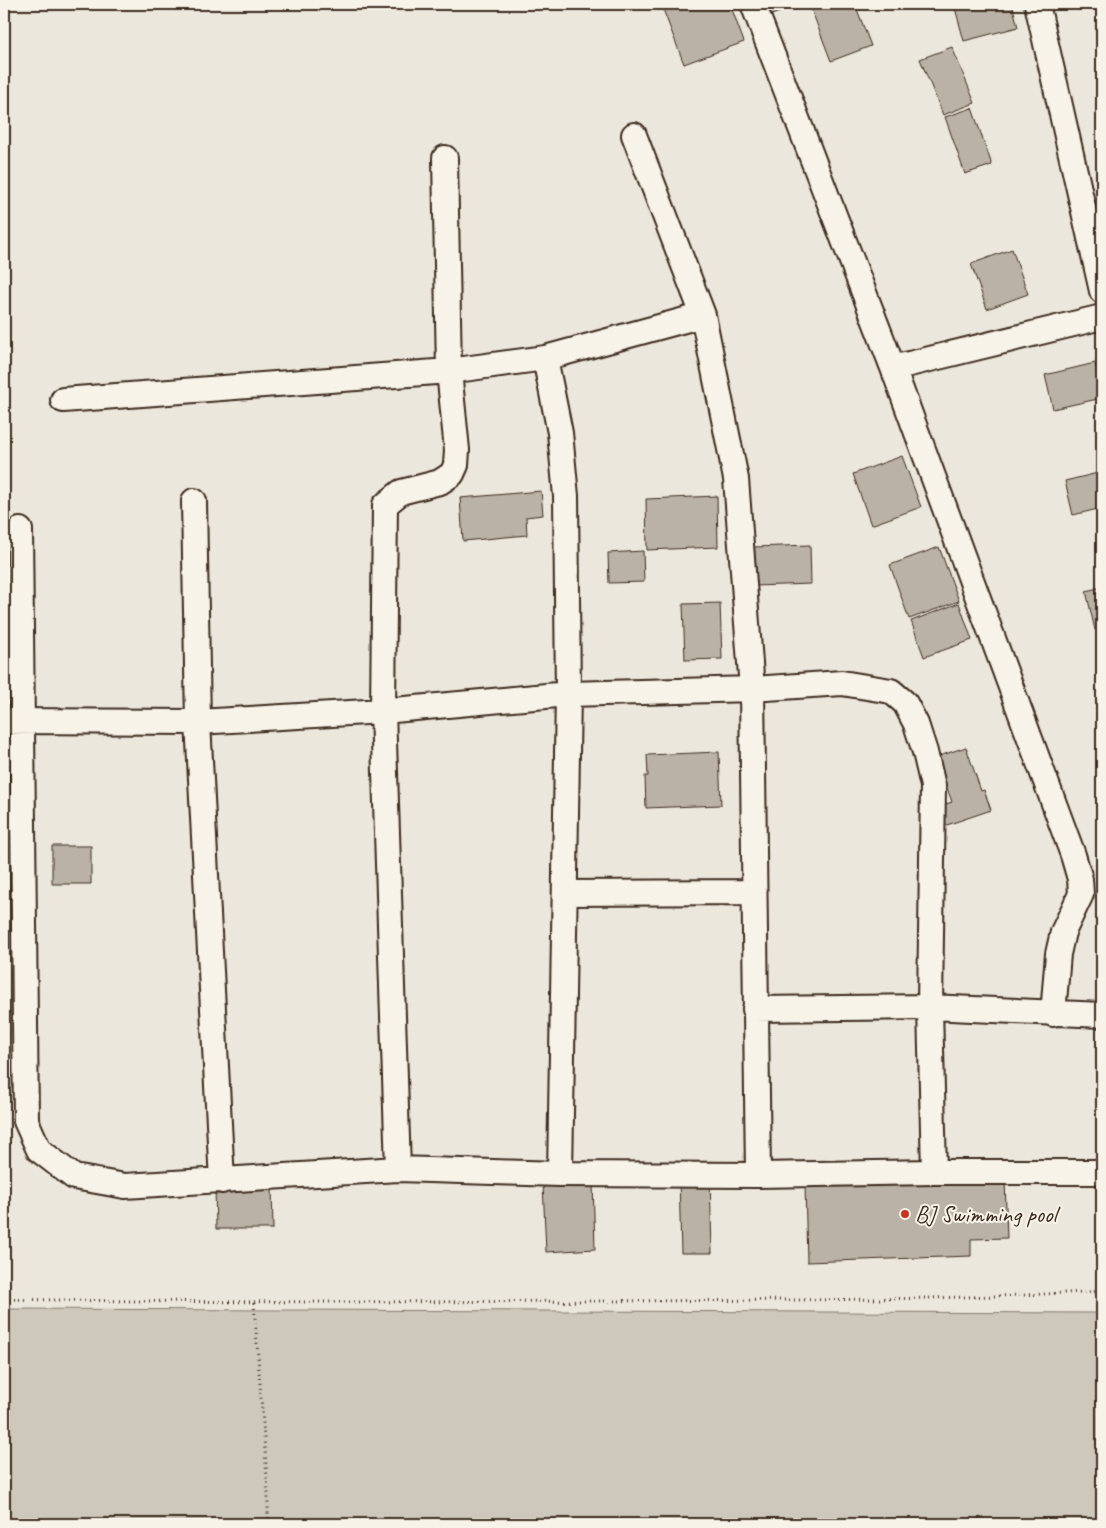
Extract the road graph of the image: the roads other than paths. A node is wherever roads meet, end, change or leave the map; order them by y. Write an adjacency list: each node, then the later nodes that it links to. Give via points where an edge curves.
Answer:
1 (753, 4): 9 (street)
2 (1037, 4): 5 (street)
3 (634, 135): 6 (street)
4 (445, 158): 10 (street)
5 (1102, 291)
6 (703, 316): 8 (street); 14 (street, via 736,479)
7 (1102, 317): 9 (street)
8 (545, 358): 10 (street); 15 (street, via 560,433 566,496)
9 (893, 368): 23 (street, via 1064,826 1080,879 1081,894 1062,932)
10 (449, 371): 11 (street); 16 (street, via 456,450 452,474 440,482 401,492 385,505)
11 (63, 400)
12 (194, 501): 18 (street)
13 (20, 530): 17 (street)
14 (752, 689): 15 (street); 19 (street); 21 (street, via 842,683 891,690 905,703 916,724 933,786)
15 (568, 694): 16 (street); 20 (street)
16 (383, 711): 18 (street); 25 (street)
17 (13, 721): 18 (street); 30 (street, via 26,1121 39,1150 74,1178 125,1186)
18 (198, 722): 30 (street)
19 (754, 892): 20 (street); 22 (street)
20 (565, 893): 28 (street)
21 (930, 1008): 22 (street); 23 (street); 26 (street)
22 (755, 1009): 29 (street)
23 (1053, 1014): 24 (street)
24 (1102, 1015)
25 (398, 1170): 28 (street); 30 (street)
26 (934, 1172): 27 (street); 29 (street)
27 (1102, 1172)
28 (560, 1174): 29 (street)
29 (758, 1175)
30 (222, 1181)

